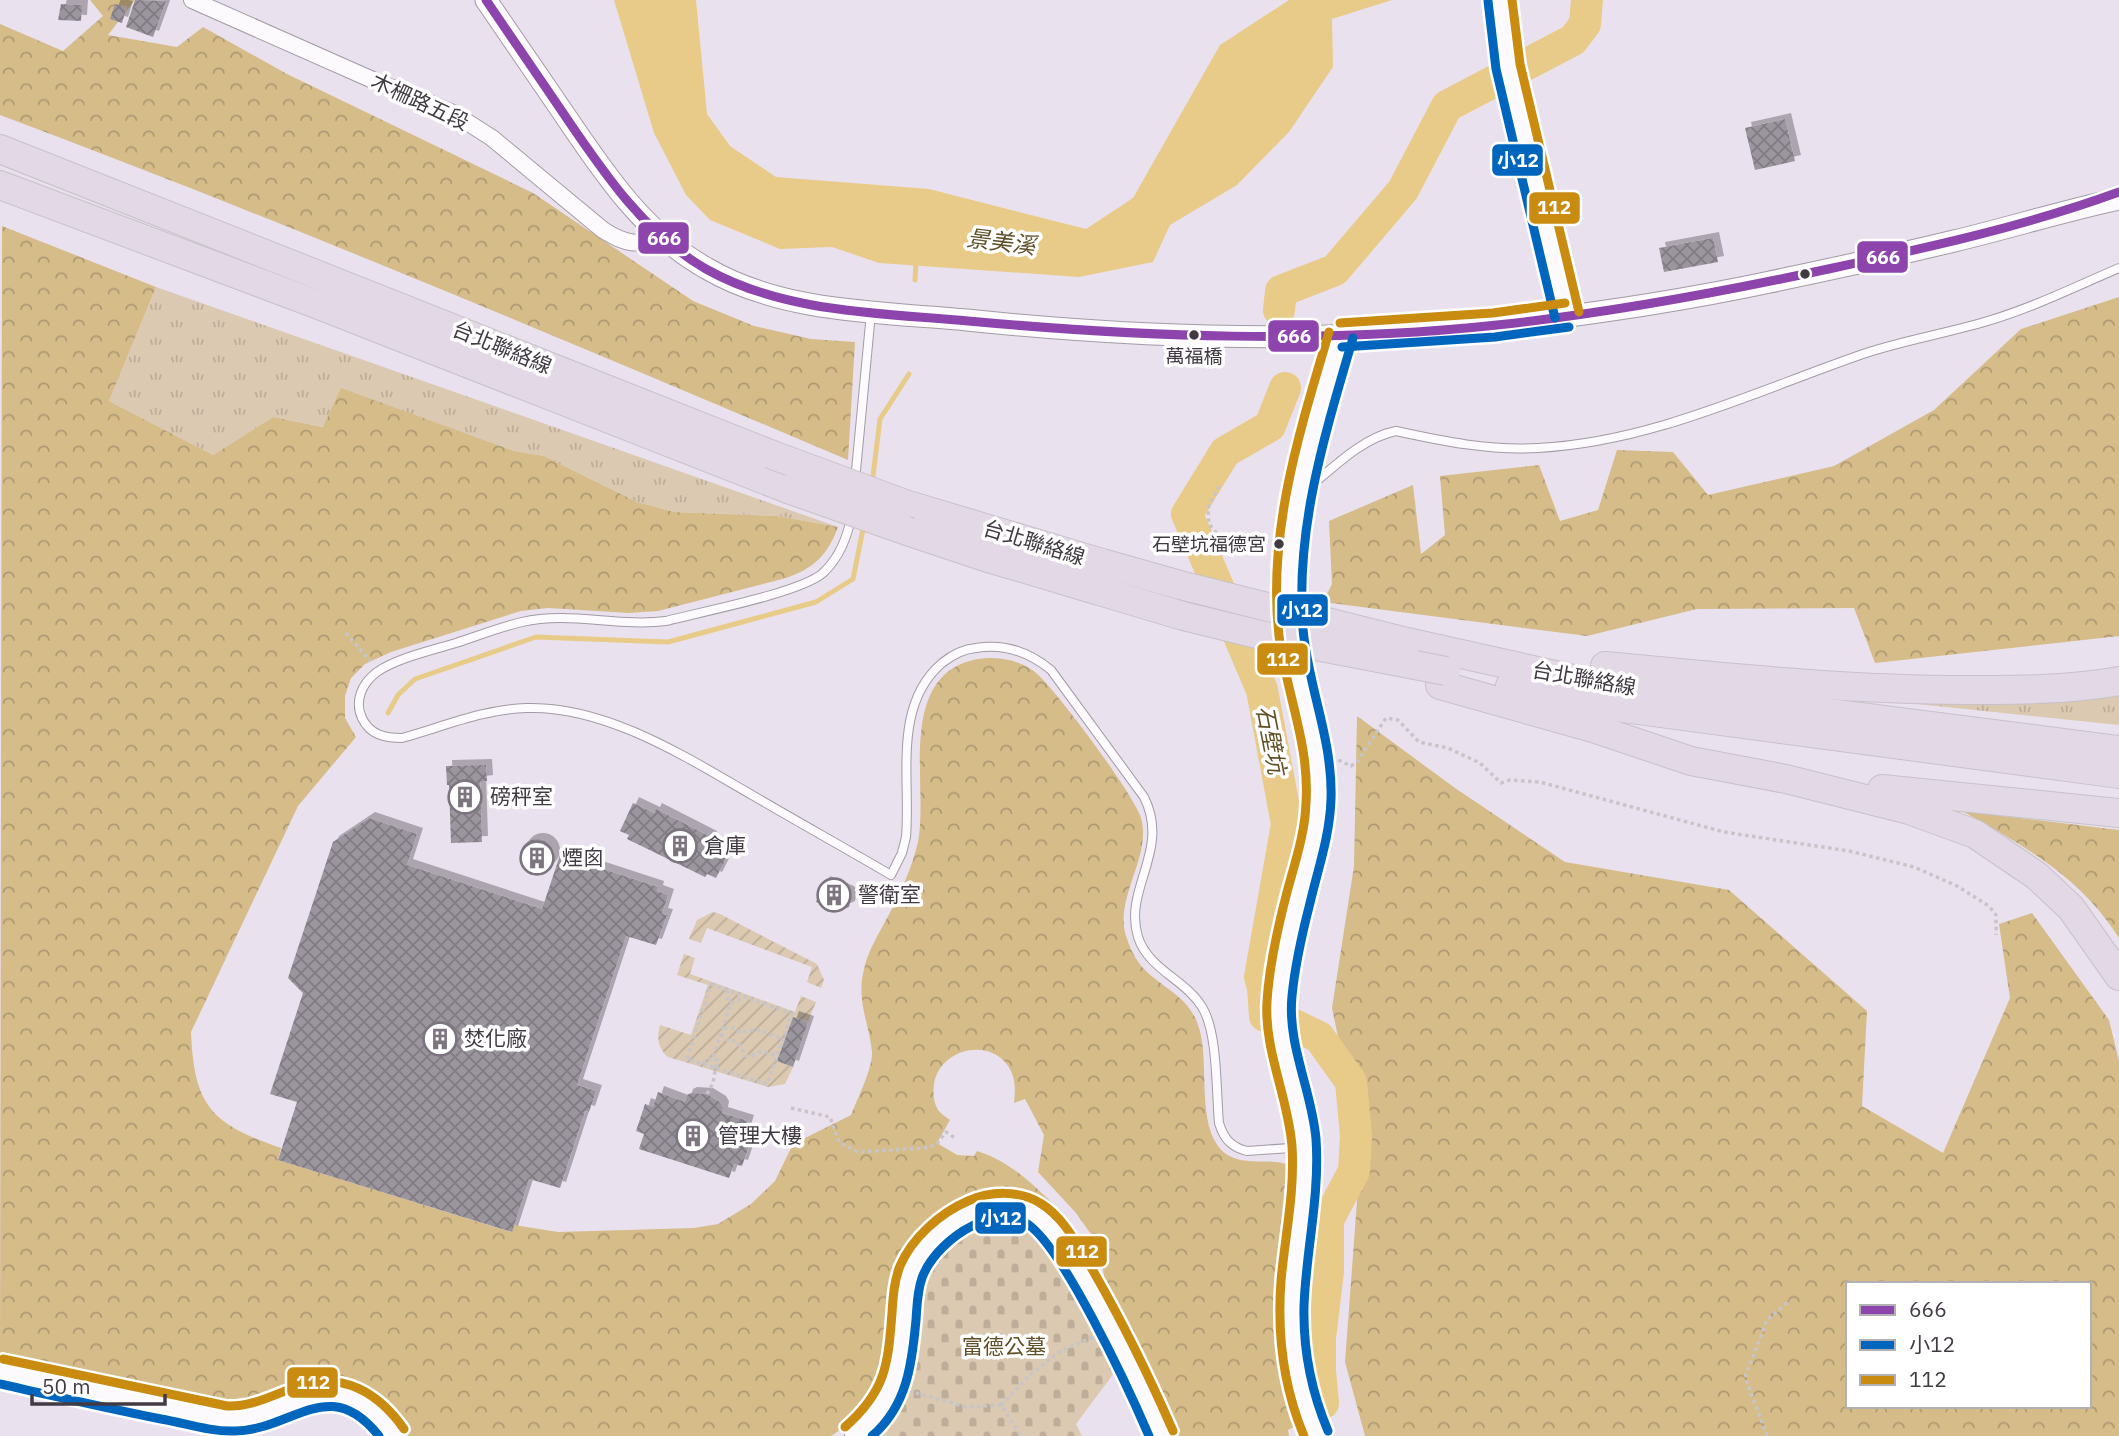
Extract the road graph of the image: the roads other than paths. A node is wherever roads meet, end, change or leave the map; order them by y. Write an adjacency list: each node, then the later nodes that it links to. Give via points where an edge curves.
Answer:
1 (192, 0): 9 (street, 木柵路五段, via 453,113 492,138 621,241)
2 (486, 0): 9 (main road, via 612,182)
3 (1500, 0): 12 (main road, via 1508,66)
4 (0, 149): 17 (highway, 台北聯絡線, bridge, via 770,454)
5 (0, 185): 17 (highway, 台北聯絡線, bridge, via 788,489 985,557)
6 (2119, 192): 8 (main road)
7 (2119, 200): 8 (main road)
8 (2078, 208): 12 (main road, via 1956,241 1768,282)
9 (666, 240): 11 (main road, via 723,278 762,293 803,303)
10 (2119, 268): 15 (lane, via 1993,319 1865,353 1743,400 1642,431 1536,448 1453,444 1387,433 1359,448)
11 (871, 310): 13 (main road, via 1163,335); 14 (lane)
12 (1567, 315): 13 (main road, via 1494,325)
13 (1341, 335): 15 (street)
14 (854, 491)
15 (1298, 496): 25 (street, via 1288,575 1291,635 1314,748 1318,817 1279,1006 1280,1037)
16 (853, 504): 25 (lane, via 846,540 838,554 822,573 794,588 648,623 566,618 523,622 378,671 361,691 360,715 374,733 402,738 499,710 549,708 579,714 683,756 891,875 906,837 910,722 923,683 948,658 968,649 1016,649 1036,658 1051,670 1152,812 1152,847 1135,919 1139,939 1150,958 1203,1008 1212,1037 1223,1136 1247,1151)
17 (1099, 576): 18 (highway, 台北聯絡線, bridge, via 1183,616); 18 (highway, 台北聯絡線, bridge, via 1180,585 1407,642)
18 (1446, 670): 19 (highway, via 1931,690 2026,690); 20 (highway, 台北聯絡線, via 1587,682); 21 (highway, 台北聯絡線, via 1578,702); 22 (highway, via 1691,761)
19 (2119, 681)
20 (2119, 750)
21 (2119, 774)
22 (1786, 779): 23 (highway); 24 (highway, via 1909,810 1975,834 2037,876 2071,908)
23 (2119, 813)
24 (2119, 976)
25 (1304, 1147): 30 (street, via 1306,1191 1293,1281 1292,1343 1300,1396)
26 (0, 1371): 27 (street, via 231,1419 331,1392 362,1403)
27 (394, 1436)
28 (853, 1436): 29 (street, via 876,1416 893,1387 911,1273 930,1244 961,1217 989,1207 1014,1207 1030,1211 1056,1236 1093,1294)
29 (1162, 1436)
30 (1317, 1436)

